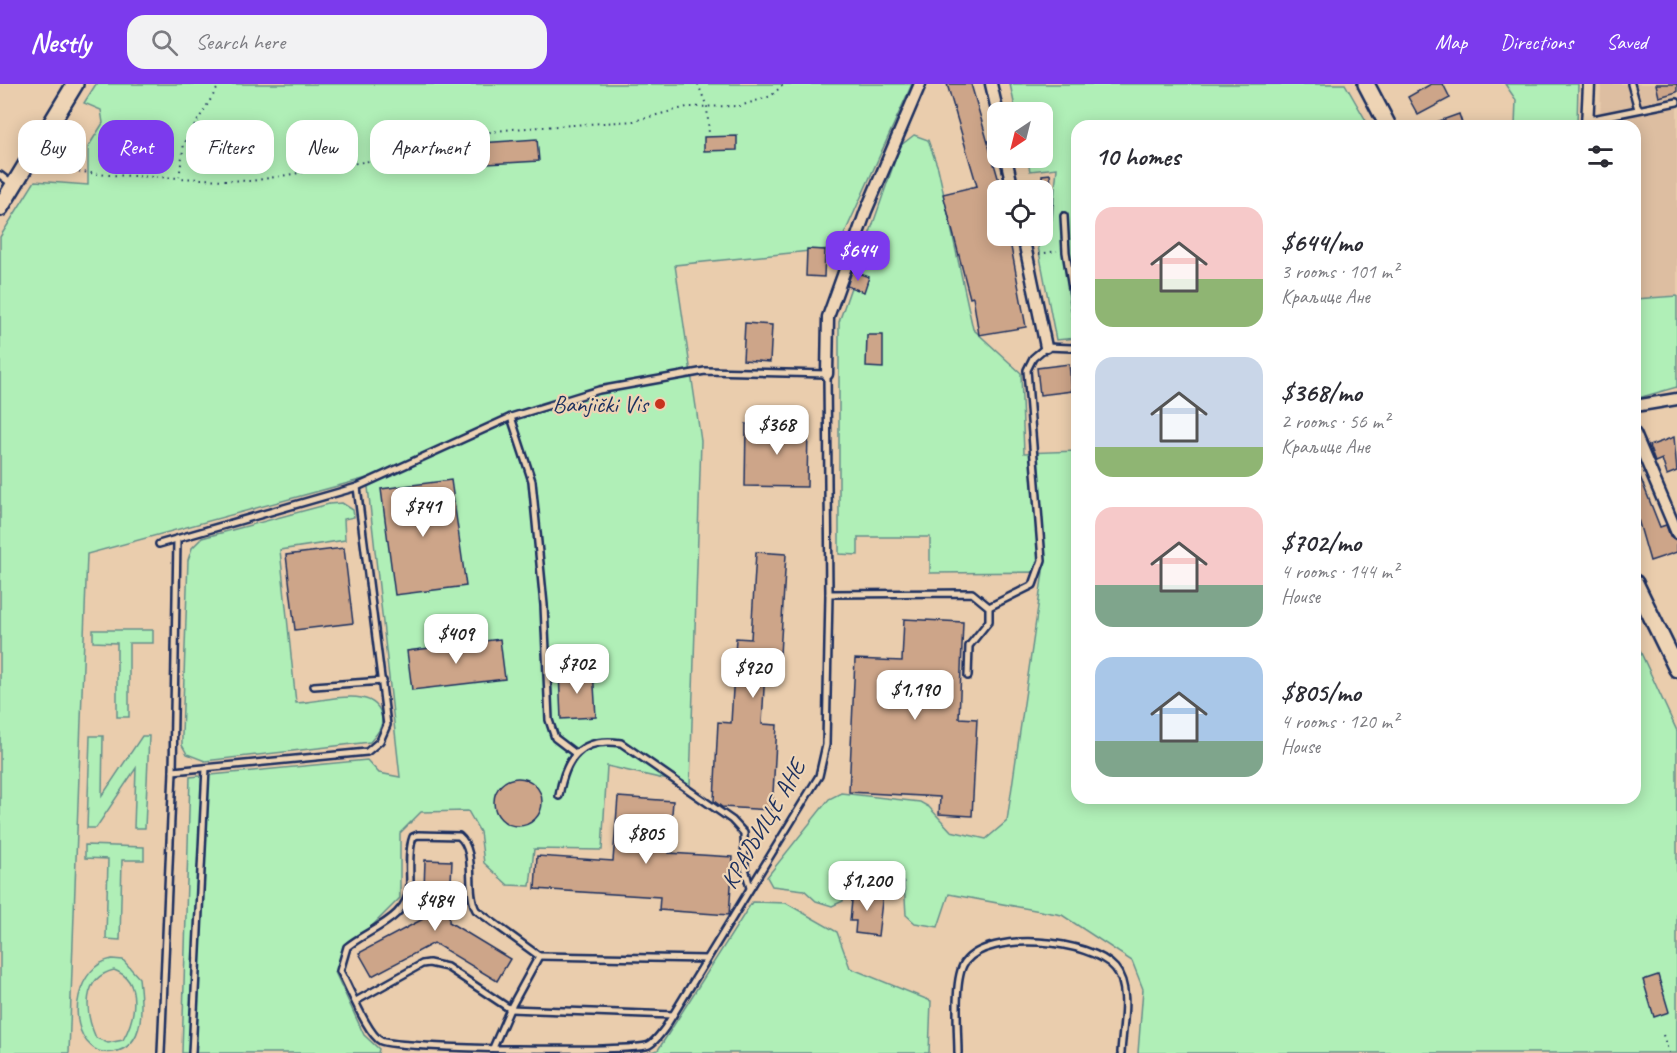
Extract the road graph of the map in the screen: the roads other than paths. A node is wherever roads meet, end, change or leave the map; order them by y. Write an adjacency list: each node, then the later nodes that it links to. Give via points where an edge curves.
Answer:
1 (75, 84): 14 (main road)
2 (920, 84): 21 (street, КРАЉИЦЕ АНЕ, via 828,317)
3 (991, 84): 7 (street)
4 (1365, 84): 10 (main road)
5 (1589, 84): 11 (street)
6 (1631, 84): 9 (lane)
7 (995, 102)
8 (1677, 102): 9 (lane)
9 (1638, 110): 12 (lane)
10 (1385, 120)
11 (1587, 120)
12 (1599, 120)
13 (0, 175): 14 (lane)
14 (14, 185): 15 (main road)
15 (0, 208)
16 (1064, 216): 18 (lane)
17 (1025, 246): 19 (street)
18 (1071, 281)
19 (1046, 347): 20 (lane); 32 (lane, via 1033,358 1027,370 1041,560 1033,585)
20 (1071, 348)
21 (827, 374): 24 (lane, via 705,371 599,390); 30 (lane, КРАЉИЦЕ АНЕ)
22 (1677, 399): 23 (street)
23 (1641, 405)
24 (511, 417): 26 (lane); 37 (lane, via 532,481 544,605 549,720 555,738)
25 (1641, 448): 27 (street)
26 (357, 487): 28 (lane); 35 (lane)
27 (1677, 533)
28 (177, 540): 29 (lane); 39 (lane)
29 (159, 544)
30 (829, 594): 32 (lane, via 972,593); 41 (lane, КРАЉИЦЕ АНЕ, via 826,745 819,777)
31 (1641, 596): 33 (main road)
32 (989, 607): 34 (lane, via 989,621 969,646)
33 (1677, 669)
34 (968, 676)
35 (383, 681): 36 (lane); 38 (lane, via 387,725 380,741 367,752)
36 (314, 686)
37 (576, 754): 40 (lane, via 562,773); 41 (lane, via 603,740 621,743 732,820 744,833)
38 (206, 768): 39 (lane); 51 (lane)
39 (173, 771): 50 (lane)
40 (558, 796)
41 (750, 888): 43 (lane, КРАЉИЦЕ АНЕ)
42 (539, 956): 43 (lane); 44 (lane, КРАЉИЦЕ АНЕ, via 476,910 471,900 467,846 462,839 418,835 411,842 410,892 406,904 399,913 347,948 340,971); 45 (lane)
43 (707, 959): 46 (lane, КРАЉИЦЕ АНЕ)
44 (356, 1001): 45 (lane, via 429,963 447,967); 47 (lane, КРАЉИЦЕ АНЕ, via 373,1035 390,1043)
45 (510, 1009): 46 (lane); 48 (lane)
46 (673, 1016): 48 (lane, КРАЉИЦЕ АНЕ, via 650,1045 624,1049)
47 (418, 1045): 49 (lane, КРАЉИЦЕ АНЕ); 52 (lane)
48 (493, 1048): 49 (lane, КРАЉИЦЕ АНЕ)
49 (454, 1050)
50 (161, 1053)
51 (192, 1053)
52 (418, 1053)
53 (958, 1053): 54 (lane, via 959,985 964,963 981,948 1006,943 1053,943 1092,952 1115,967 1124,986)
54 (1120, 1053)

